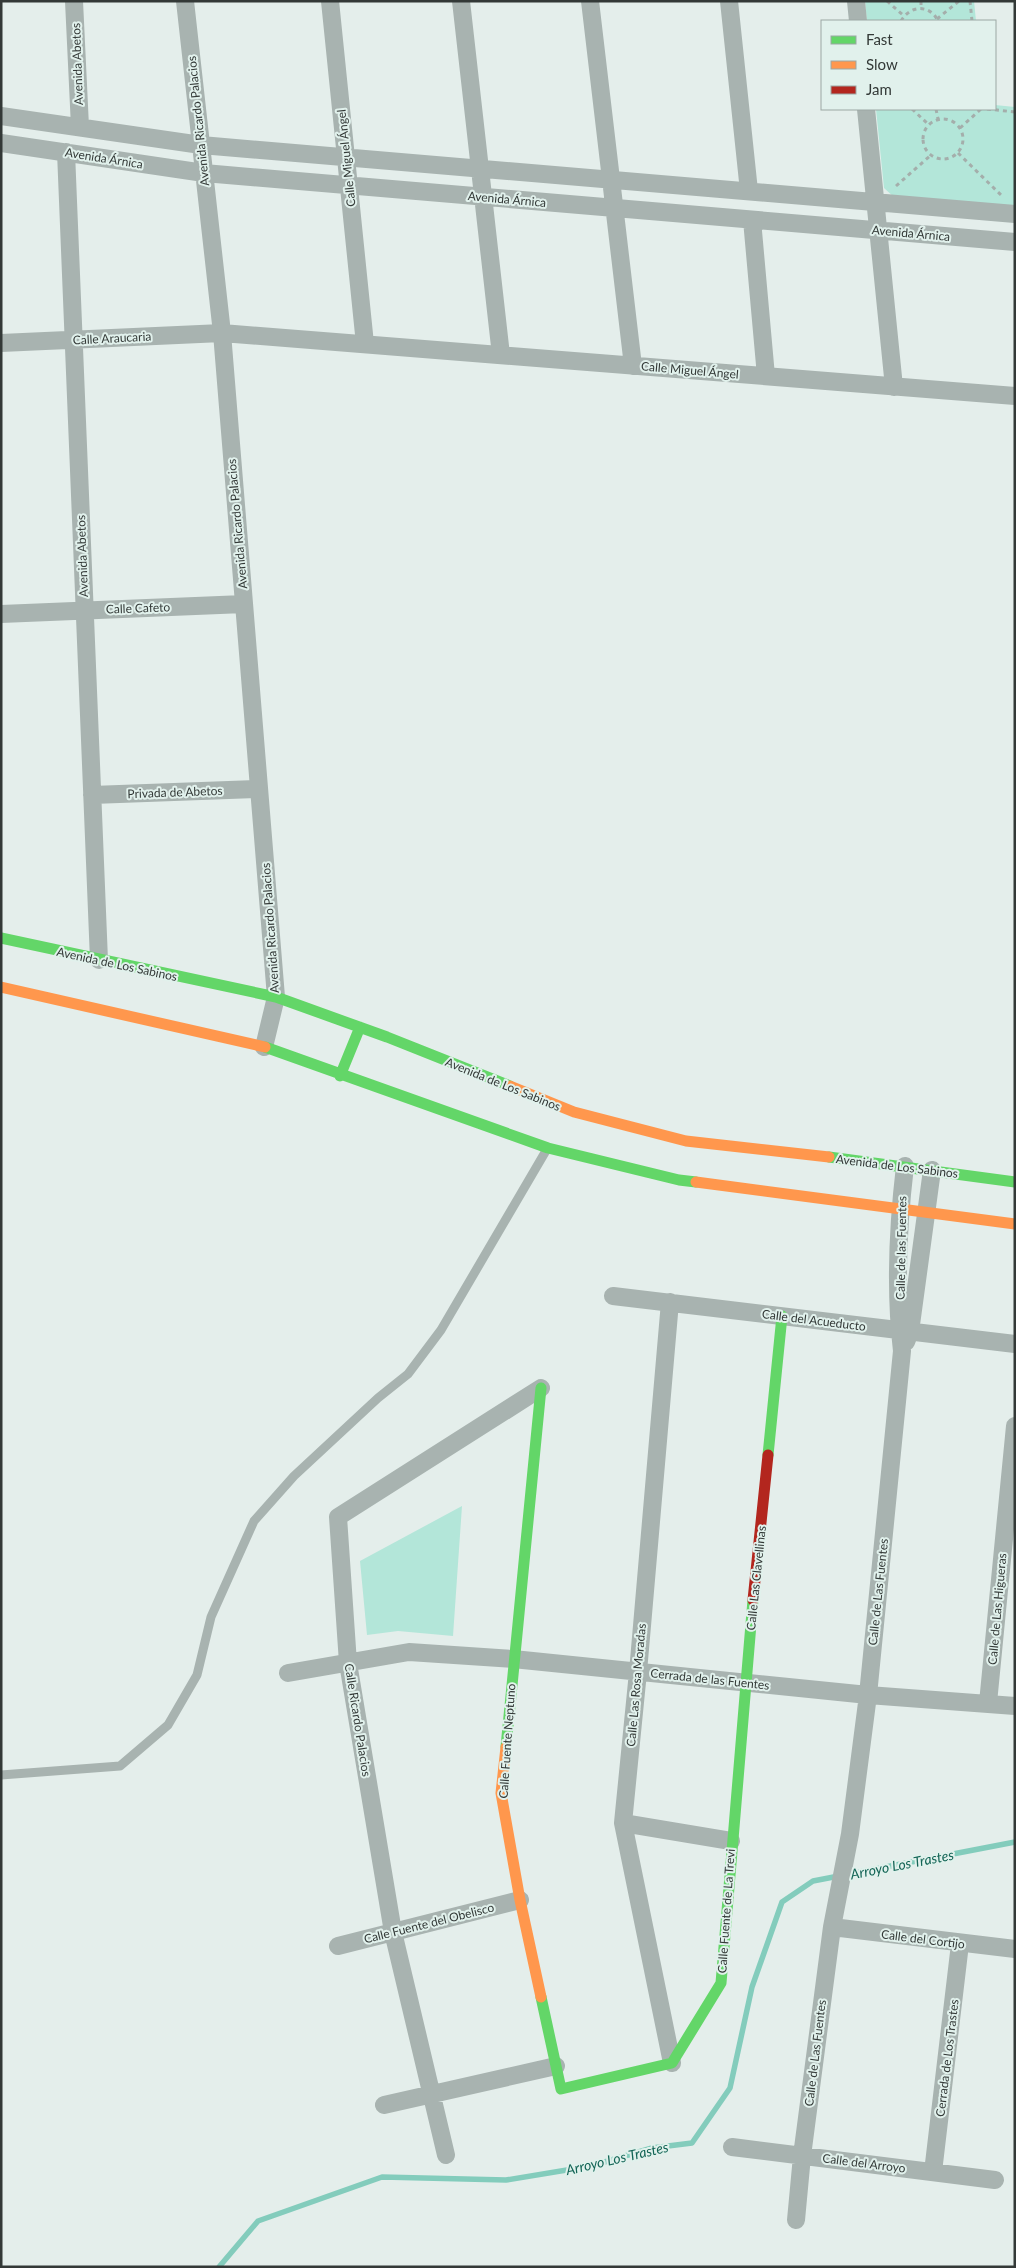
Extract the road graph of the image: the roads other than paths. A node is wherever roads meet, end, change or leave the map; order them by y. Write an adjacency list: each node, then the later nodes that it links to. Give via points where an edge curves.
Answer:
1 (74, 1): 11 (street, Avenida Abetos)
2 (185, 1): 13 (street, Avenida Ricardo Palacios)
3 (330, 1): 15 (street, Calle Miguel Ángel)
4 (461, 1): 16 (street)
5 (590, 1): 18 (street)
6 (729, 1): 20 (street)
7 (856, 1): 8 (street)
8 (858, 20)
9 (866, 110): 22 (street)
10 (1, 116): 11 (street)
11 (80, 127): 13 (street)
12 (1, 143): 14 (street, Avenida Árnica)
13 (201, 145): 15 (street); 17 (street, Avenida Ricardo Palacios)
14 (66, 152): 17 (street, Avenida Árnica); 29 (street, Avenida Abetos)
15 (346, 157): 16 (street); 19 (street, Calle Miguel Ángel)
16 (480, 169): 18 (street); 21 (street)
17 (204, 173): 19 (street, Avenida Árnica); 28 (street, Avenida Ricardo Palacios)
18 (611, 180): 20 (street); 23 (street)
19 (349, 186): 21 (street, Avenida Árnica); 31 (street, Calle Miguel Ángel)
20 (749, 191): 22 (street)
21 (483, 197): 23 (street, Avenida Árnica); 32 (street)
22 (876, 202): 24 (street); 26 (street)
23 (615, 208): 25 (street, Avenida Árnica); 33 (street)
24 (1015, 214)
25 (752, 220): 26 (street, Avenida Árnica); 34 (street)
26 (878, 230): 27 (street, Avenida Árnica); 35 (street)
27 (1014, 246)
28 (222, 333): 29 (street, Calle Araucaria); 31 (street, Calle Miguel Ángel); 37 (street, Avenida Ricardo Palacios)
29 (74, 340): 30 (street, Calle Araucaria); 38 (street, Avenida Abetos)
30 (1, 343)
31 (365, 344): 32 (street, Calle Miguel Ángel)
32 (501, 355): 33 (street, Calle Miguel Ángel)
33 (633, 366): 34 (street, Calle Miguel Ángel)
34 (766, 376): 35 (street, Calle Miguel Ángel)
35 (894, 386): 36 (street, Calle Miguel Ángel)
36 (1015, 396)
37 (244, 604): 38 (street, Calle Cafeto); 40 (street, Avenida Ricardo Palacios)
38 (85, 611): 39 (street, Calle Cafeto); 41 (street, Avenida Abetos)
39 (1, 614)
40 (259, 788): 41 (street, Privada de Abetos); 45 (street, Avenida Ricardo Palacios)
41 (92, 795): 43 (street, Avenida Abetos)
42 (1, 938): 43 (street, Avenida de Los Sabinos)
43 (99, 960): 45 (street, Avenida de Los Sabinos)
44 (1, 987): 47 (street)
45 (276, 997): 46 (street, Avenida de Los Sabinos); 47 (street, Avenida Ricardo Palacios)
46 (360, 1027): 48 (street); 50 (street, Avenida de Los Sabinos, via 574,1112 686,1141)
47 (264, 1047): 48 (street)
48 (340, 1076): 49 (street, via 380,1087)
49 (548, 1148): 53 (street, via 679,1180); 71 (lane, via 441,1330 408,1374 294,1476 254,1522 211,1617 197,1675 168,1725 120,1766)
50 (905, 1166): 51 (street, Avenida de Los Sabinos); 53 (street, Calle de las Fuentes)
51 (932, 1170): 52 (street, Avenida de Los Sabinos); 54 (street, Calle de las Fuentes)
52 (1015, 1182)
53 (900, 1210): 54 (street); 59 (street, Calle de las Fuentes)
54 (927, 1213): 55 (street); 59 (street, Calle de las Fuentes)
55 (1015, 1224)
56 (613, 1296): 57 (street, Calle del Acueducto)
57 (670, 1302): 58 (street, Calle del Acueducto); 65 (street, Calle Las Rosa Moradas)
58 (782, 1316): 59 (street, Calle del Acueducto); 67 (street, Calle Las Clavellinas)
59 (905, 1331): 60 (street, Calle del Acueducto); 68 (street, Calle de Las Fuentes)
60 (1015, 1344)
61 (541, 1388): 63 (street, Calle Fuente Neptuno); 64 (street, Calle Ricardo Palacios, via 338,1517)
62 (1015, 1426): 69 (street, Calle de Las Higueras)
63 (513, 1659): 64 (street, Cerrada de las Fuentes, via 408,1652); 65 (street, Cerrada de las Fuentes); 74 (street, Calle Fuente Neptuno, via 502,1794)
64 (348, 1663): 66 (street, Cerrada de las Fuentes); 76 (street, Calle Ricardo Palacios)
65 (638, 1672): 67 (street, Cerrada de las Fuentes); 72 (street, Calle Las Rosa Moradas)
66 (288, 1673)
67 (745, 1683): 68 (street, Cerrada de las Fuentes); 73 (street, Calle Las Clavellinas)
68 (868, 1695): 69 (street, Cerrada de las Fuentes); 75 (street, Calle de Las Fuentes, via 850,1834)
69 (988, 1703): 70 (street, Cerrada de las Fuentes)
70 (1015, 1706)
71 (1, 1776)
72 (622, 1823): 73 (street); 80 (street, Calle Las Rosa Moradas)
73 (732, 1841): 80 (street, Calle Fuente de La Trevi, via 721,1983)
74 (520, 1900): 76 (street, Calle Fuente del Obelisco); 81 (street, Calle Fuente Neptuno)
75 (832, 1927): 77 (street, Calle del Cortijo); 86 (street, Calle de Las Fuentes)
76 (394, 1932): 78 (street, Calle Fuente del Obelisco); 82 (street, Calle Ricardo Palacios)
77 (960, 1944): 79 (street, Calle del Cortijo); 87 (street, Cerrada de Los Trastes)
78 (338, 1946)
79 (1015, 1949)
80 (672, 2062): 81 (street, Calle Fuente Neptuno, via 560,2089)
81 (556, 2066): 82 (street)
82 (430, 2093): 83 (street); 85 (street, Calle Ricardo Palacios)
83 (384, 2105)
84 (732, 2147): 86 (street, Calle del Arroyo)
85 (446, 2155)
86 (802, 2156): 87 (street, Calle del Arroyo); 89 (street, Calle de Las Fuentes)
87 (933, 2172): 88 (street, Calle del Arroyo)
88 (995, 2180)
89 (796, 2220)

